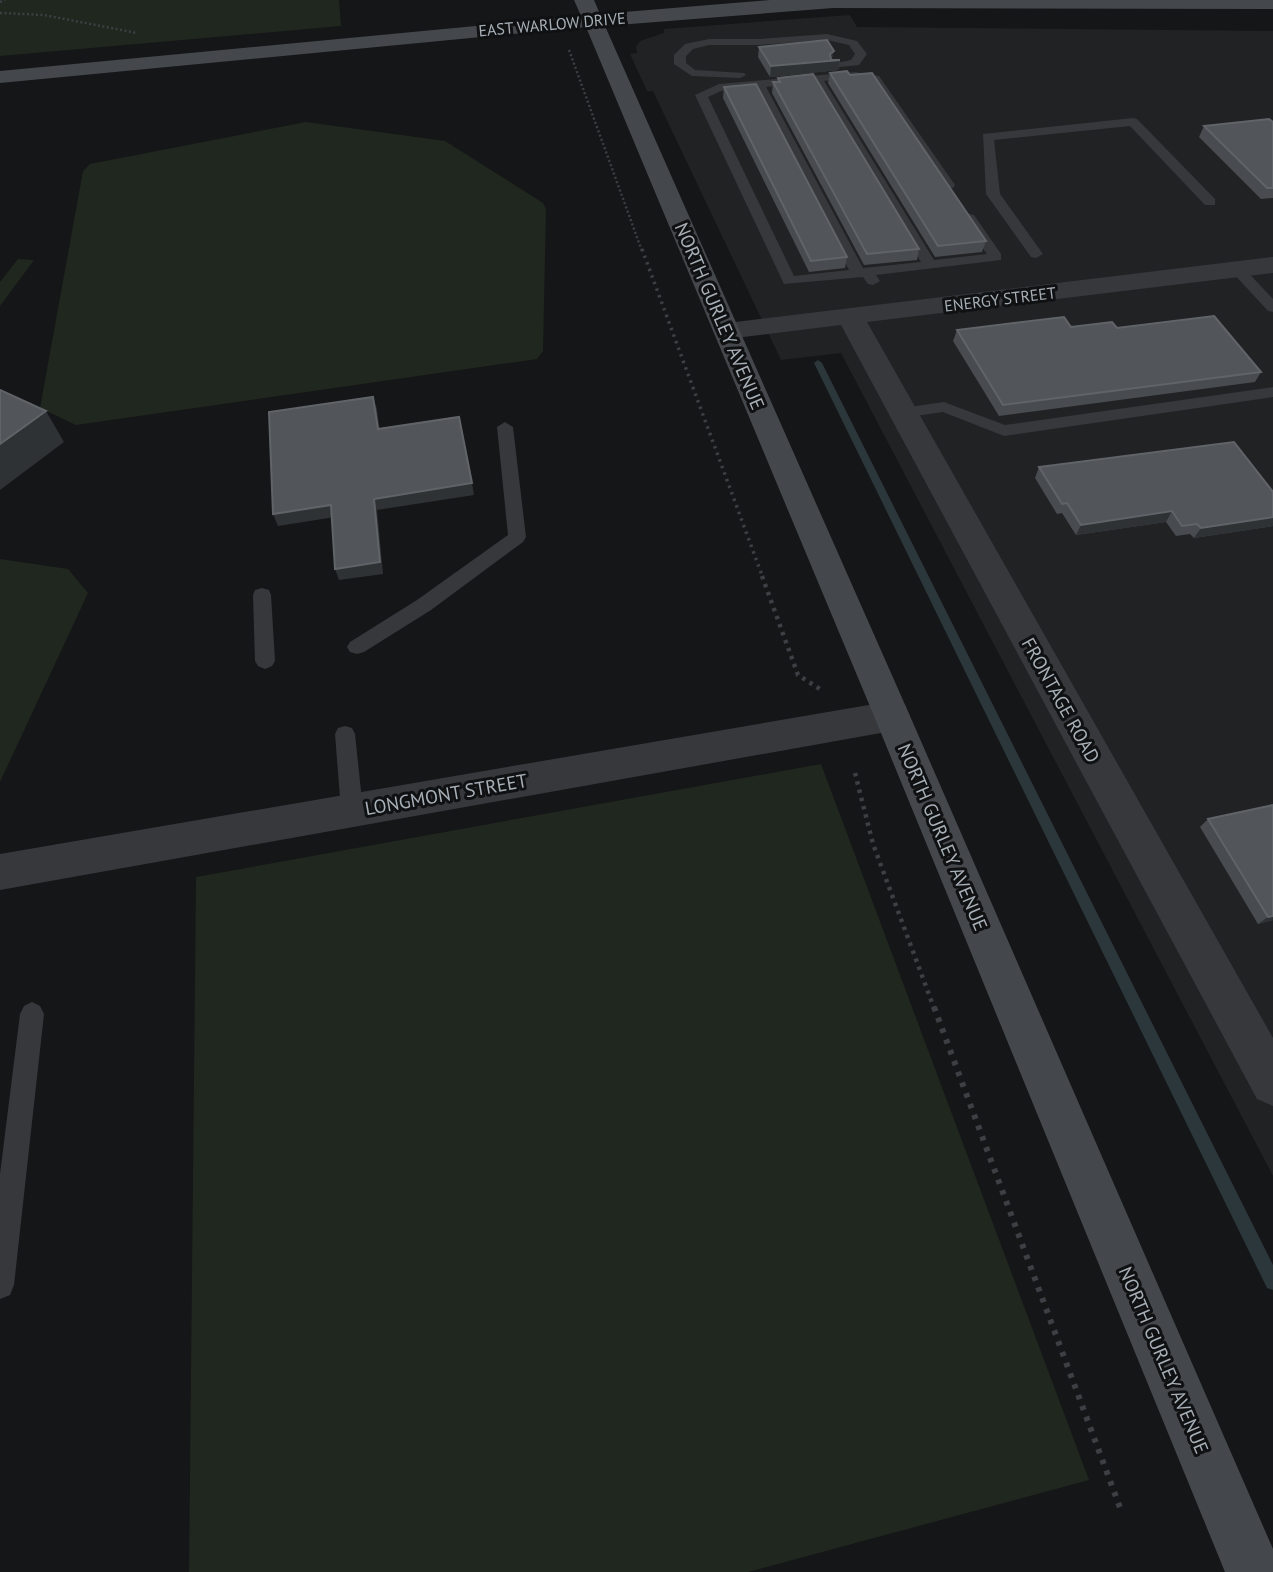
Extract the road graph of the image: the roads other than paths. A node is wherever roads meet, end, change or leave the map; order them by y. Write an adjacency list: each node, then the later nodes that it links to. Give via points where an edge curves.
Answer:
1 (584, 0): 5 (street)
2 (766, 0): 3 (street)
3 (833, 2): 4 (street, EAST WARLOW DRIVE); 5 (street, EAST WARLOW DRIVE)
4 (1273, 3)
5 (592, 20): 8 (street, EAST WARLOW DRIVE); 19 (street, NORTH GURLEY AVENUE)
6 (835, 66): 7 (lane, via 855,63 861,54 853,43 827,37 709,41 689,46 680,55 680,64 692,73)
7 (767, 72)
8 (0, 77)
9 (817, 79): 10 (lane); 13 (lane); 13 (lane, via 875,78 996,257)
10 (758, 85): 16 (lane); 16 (lane, via 719,88 701,95 789,281)
11 (1210, 202): 12 (lane, via 1133,122 987,137 993,194)
12 (1036, 254)
13 (930, 265): 16 (lane)
14 (1273, 265): 15 (street, ENERGY STREET)
15 (1238, 270): 17 (lane); 18 (street, ENERGY STREET)
16 (866, 275)
17 (1273, 308)
18 (850, 317): 19 (street, ENERGY STREET); 21 (street, FRONTAGE ROAD)
19 (727, 331): 26 (street, NORTH GURLEY AVENUE)
20 (1273, 392): 21 (lane, via 1004,431 944,407)
21 (902, 413): 31 (street, FRONTAGE ROAD)
22 (505, 426): 24 (lane, via 517,537)
23 (262, 595): 25 (lane)
24 (357, 647)
25 (265, 661)
26 (892, 716): 28 (street, LONGMONT STREET); 33 (street, NORTH GURLEY AVENUE)
27 (345, 734): 28 (lane)
28 (352, 810): 29 (street, LONGMONT STREET)
29 (0, 872)
30 (32, 1014): 32 (lane)
31 (1273, 1083)
32 (0, 1285)
33 (1254, 1572)

